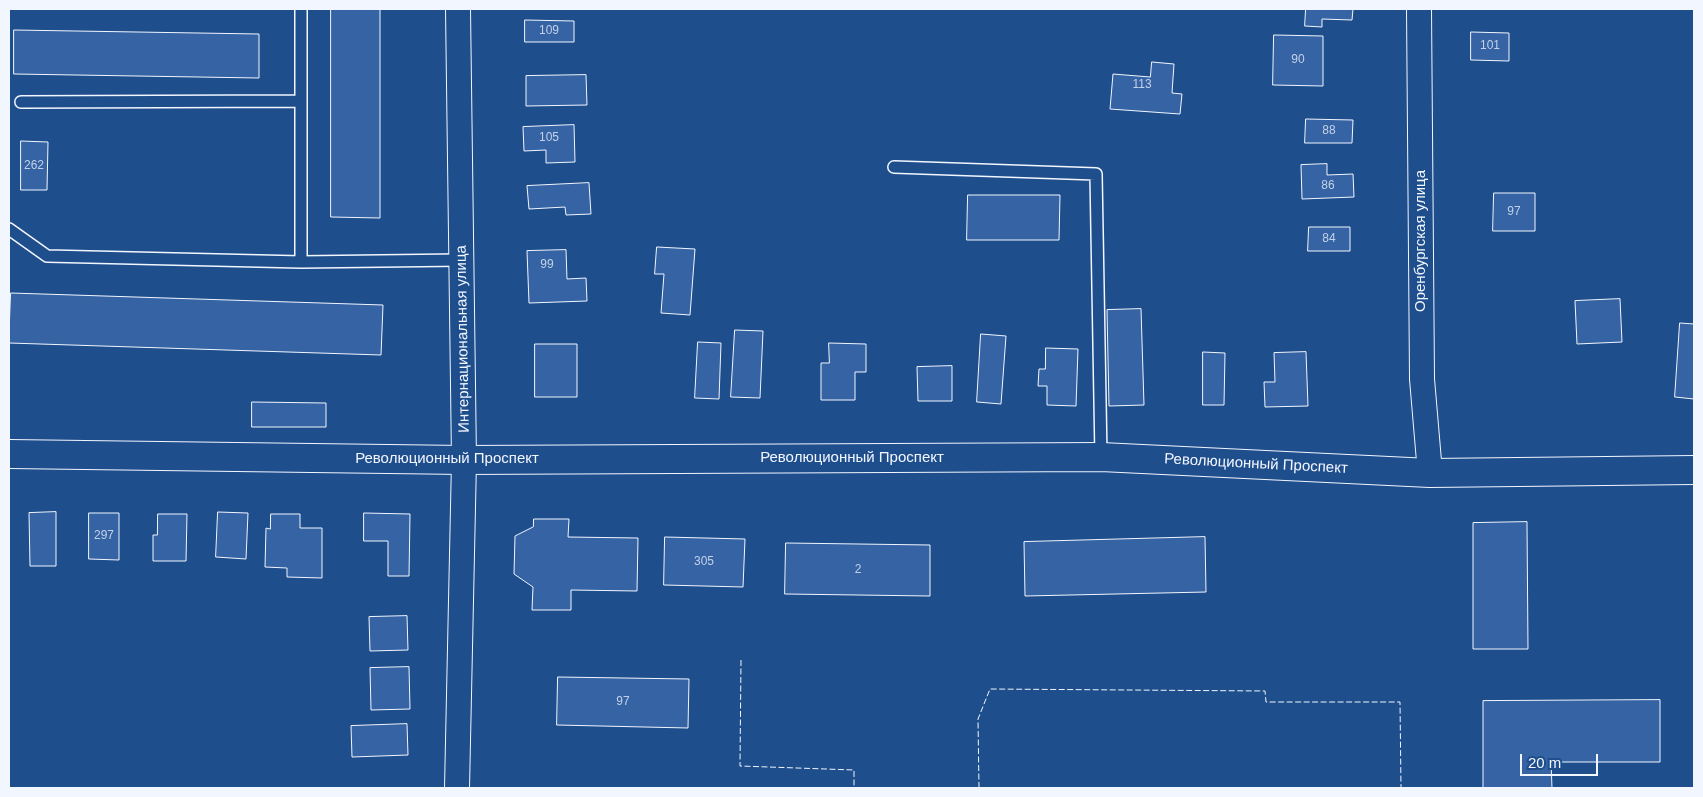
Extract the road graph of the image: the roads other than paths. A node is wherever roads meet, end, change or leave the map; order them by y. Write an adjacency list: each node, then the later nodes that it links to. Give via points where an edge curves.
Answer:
1 (301, 9): 4 (lane)
2 (458, 9): 8 (street, Интернациональная улица)
3 (1419, 9): 14 (street, Оренбургская улица, via 1422,379)
4 (301, 101): 5 (lane); 9 (lane)
5 (21, 102)
6 (894, 167): 11 (lane, via 1096,174)
7 (9, 229): 9 (lane, via 48,256)
8 (461, 260): 9 (lane); 12 (street, Интернациональная улица)
9 (301, 262)
10 (9, 454): 12 (street, Революционный Проспект)
11 (1101, 457): 12 (street, Революционный Проспект); 14 (street, Революционный Проспект)
12 (464, 460): 15 (street, Интернациональная улица)
13 (1694, 470): 14 (street, Революционный Проспект)
14 (1430, 472)
15 (456, 788)

